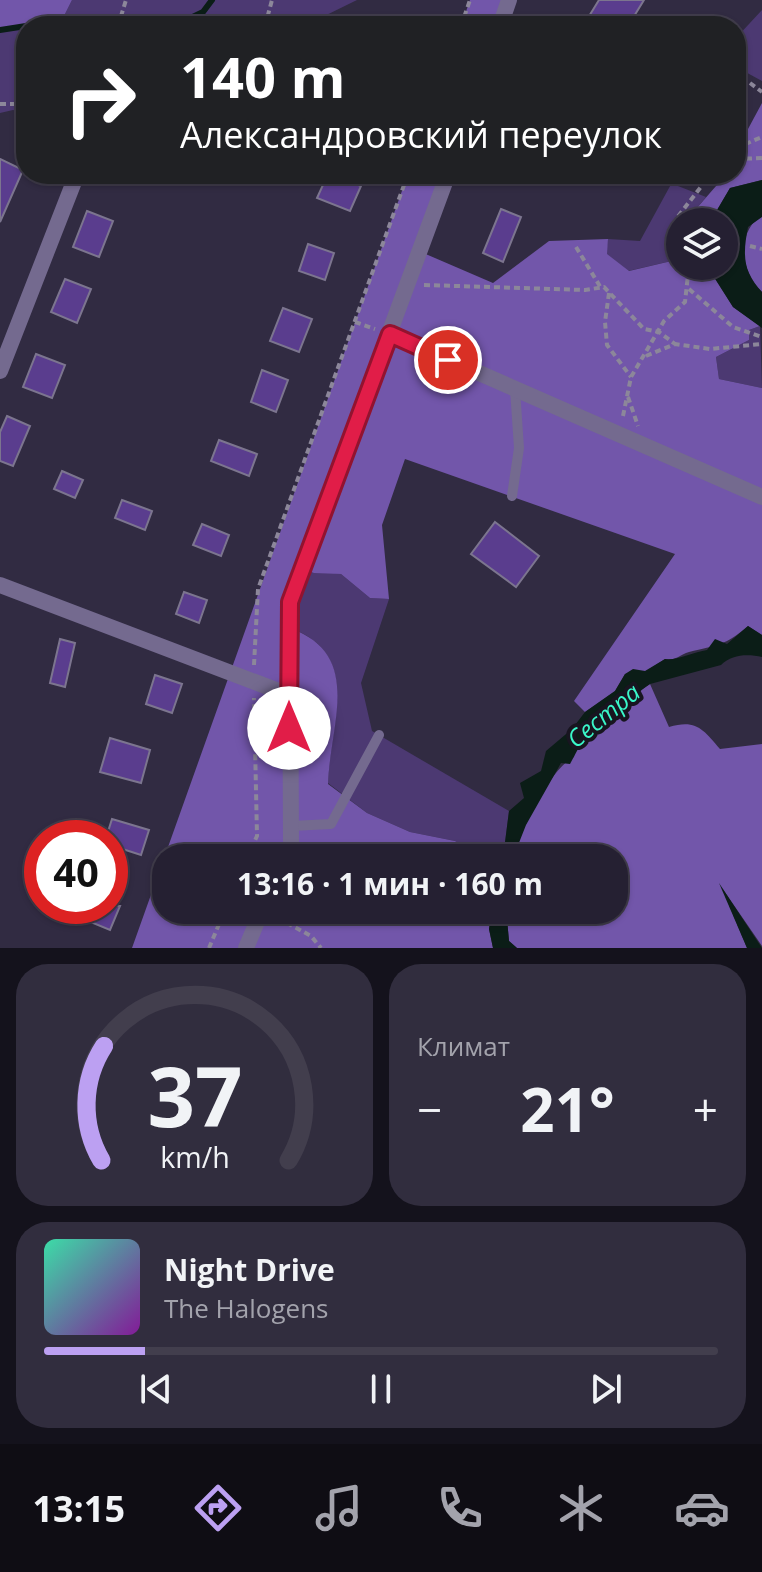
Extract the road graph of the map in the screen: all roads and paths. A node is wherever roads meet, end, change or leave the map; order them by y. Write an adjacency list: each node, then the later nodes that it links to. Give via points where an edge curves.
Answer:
1 (73, 184): 19 (street)
2 (444, 184): 9 (street)
3 (703, 184): 4 (path)
4 (685, 208)
5 (750, 246): 7 (path)
6 (576, 247): 10 (path)
7 (762, 249)
8 (689, 280): 11 (path)
9 (409, 283): 10 (path); 14 (street)
10 (601, 288): 12 (path)
11 (689, 289): 13 (path, via 685,302); 15 (path, via 733,327)
12 (609, 291): 13 (path, via 644,329); 20 (path, via 607,345)
13 (659, 332): 16 (path); 18 (path)
14 (390, 334): 21 (street); 28 (street, via 290,602)
15 (762, 337)
16 (675, 344): 17 (path, via 710,349); 18 (path)
17 (762, 344)
18 (644, 357): 20 (path)
19 (0, 371)
20 (631, 377): 22 (path)
21 (515, 389): 23 (street); 25 (lane, via 519,448)
22 (627, 395): 23 (path); 24 (path, via 639,428)
23 (617, 434): 24 (street)
24 (635, 442): 26 (street)
25 (512, 496)
26 (762, 497)
27 (0, 585): 28 (street)
28 (289, 695): 30 (street)
29 (379, 735): 30 (lane, via 331,824)
30 (291, 826): 31 (street)
31 (291, 844)
32 (219, 924): 35 (path)
33 (256, 924): 36 (street)
34 (285, 924): 37 (path, via 311,936)
35 (209, 948)
36 (246, 948)
37 (321, 948)

